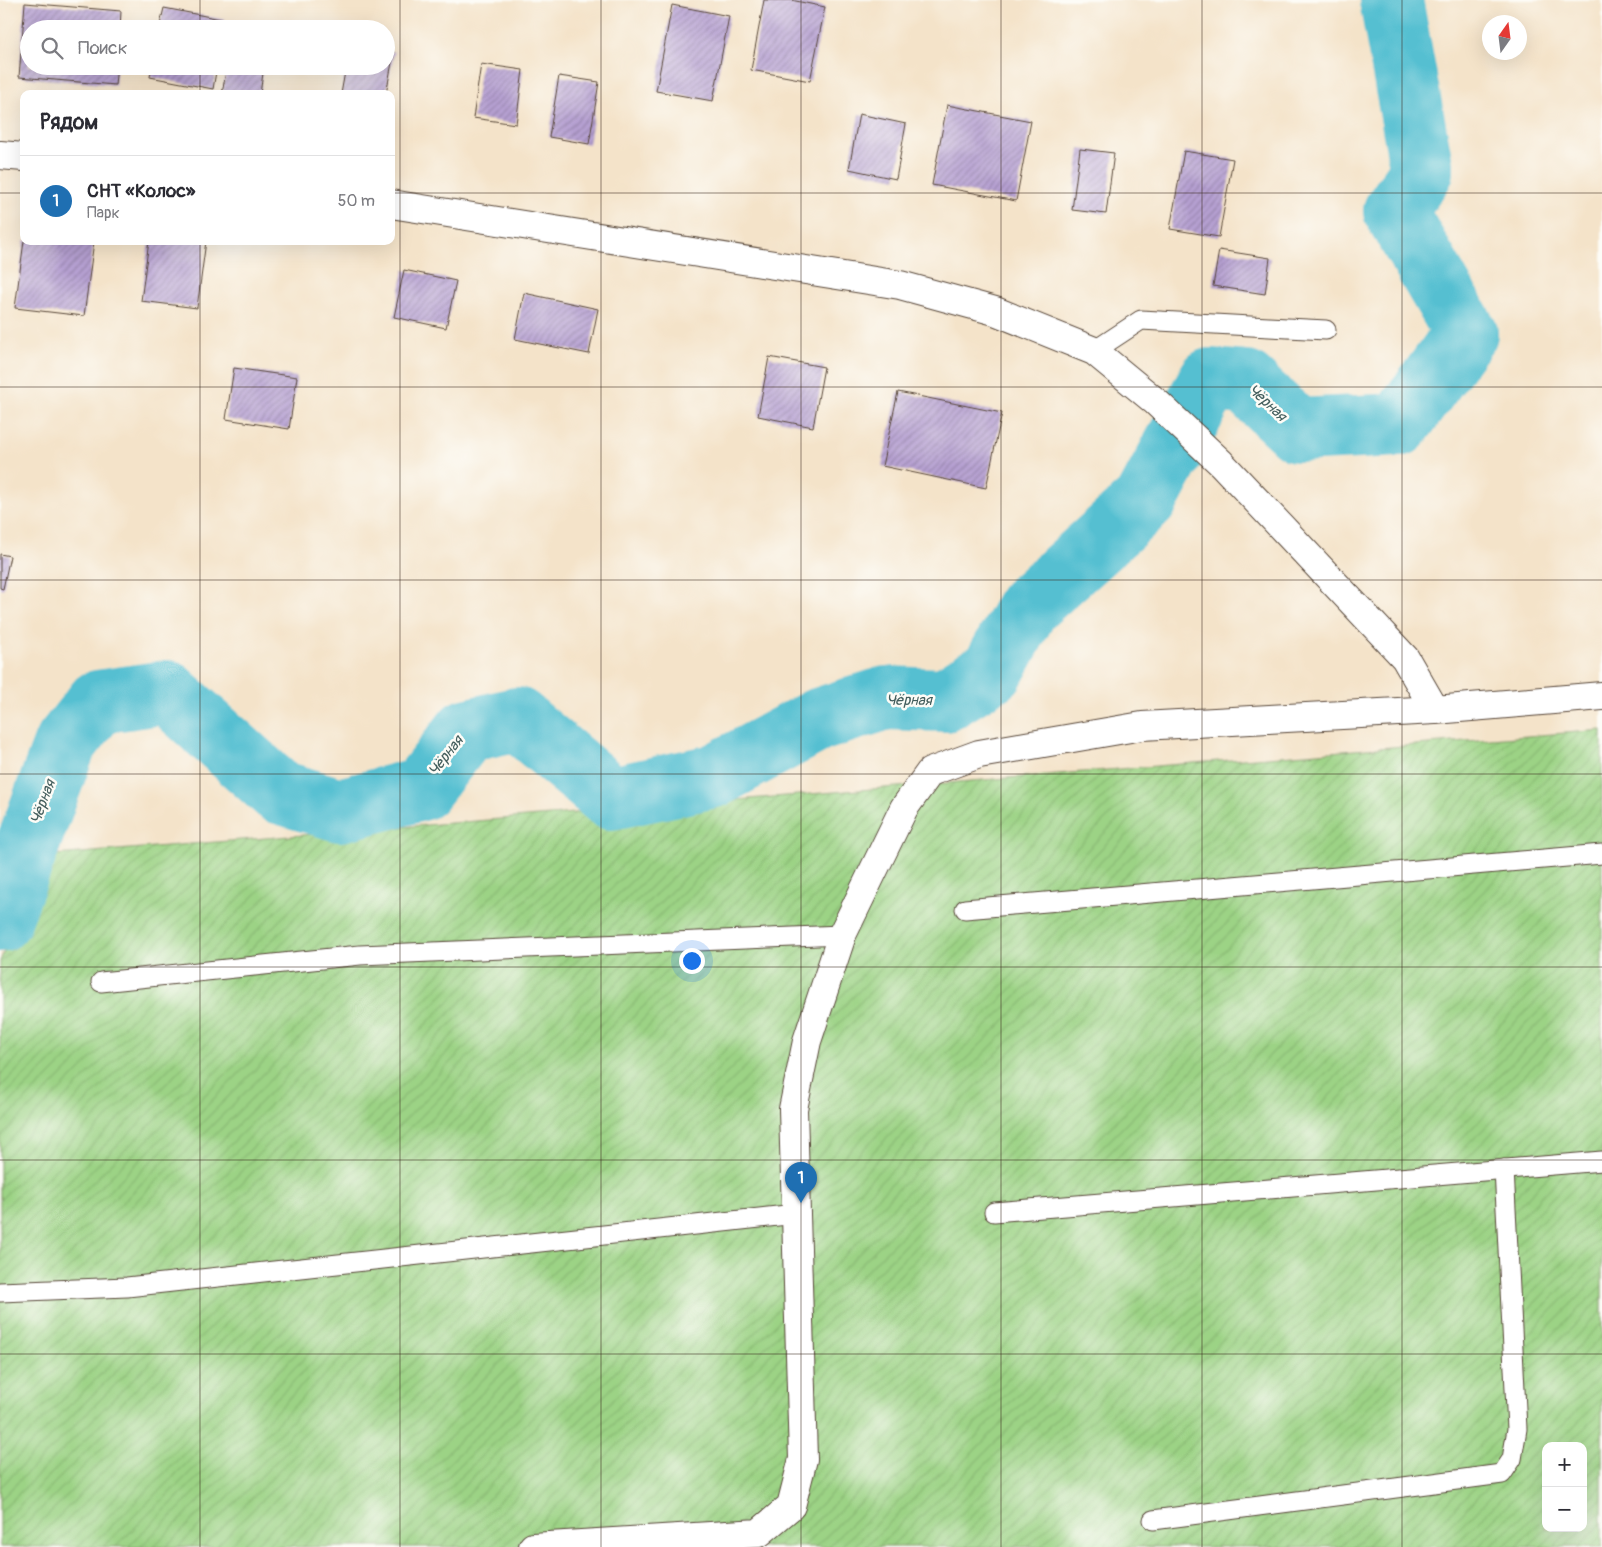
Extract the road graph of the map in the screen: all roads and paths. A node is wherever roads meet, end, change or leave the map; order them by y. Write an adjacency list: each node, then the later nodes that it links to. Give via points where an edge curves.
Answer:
1 (0, 155): 2 (street)
2 (20, 157)
3 (395, 205): 5 (street, via 900,285 995,312)
4 (1326, 330): 5 (lane, via 1141,320)
5 (1094, 351): 7 (street, via 1156,402 1221,463 1405,658)
6 (1602, 696): 7 (street)
7 (1435, 710): 10 (street, via 1142,726 979,754 930,772 904,808)
8 (1602, 854): 9 (lane)
9 (965, 909)
10 (842, 935): 11 (lane, via 360,955); 15 (street, via 807,1041 793,1109)
11 (101, 982)
12 (1602, 1161): 13 (lane)
13 (1504, 1169): 14 (lane); 17 (lane, via 1517,1429 1512,1459 1502,1474)
14 (994, 1212)
15 (796, 1214): 16 (lane, via 127,1287); 18 (street, via 803,1459 791,1506 759,1532)
16 (0, 1292)
17 (1153, 1520)
18 (533, 1547)

